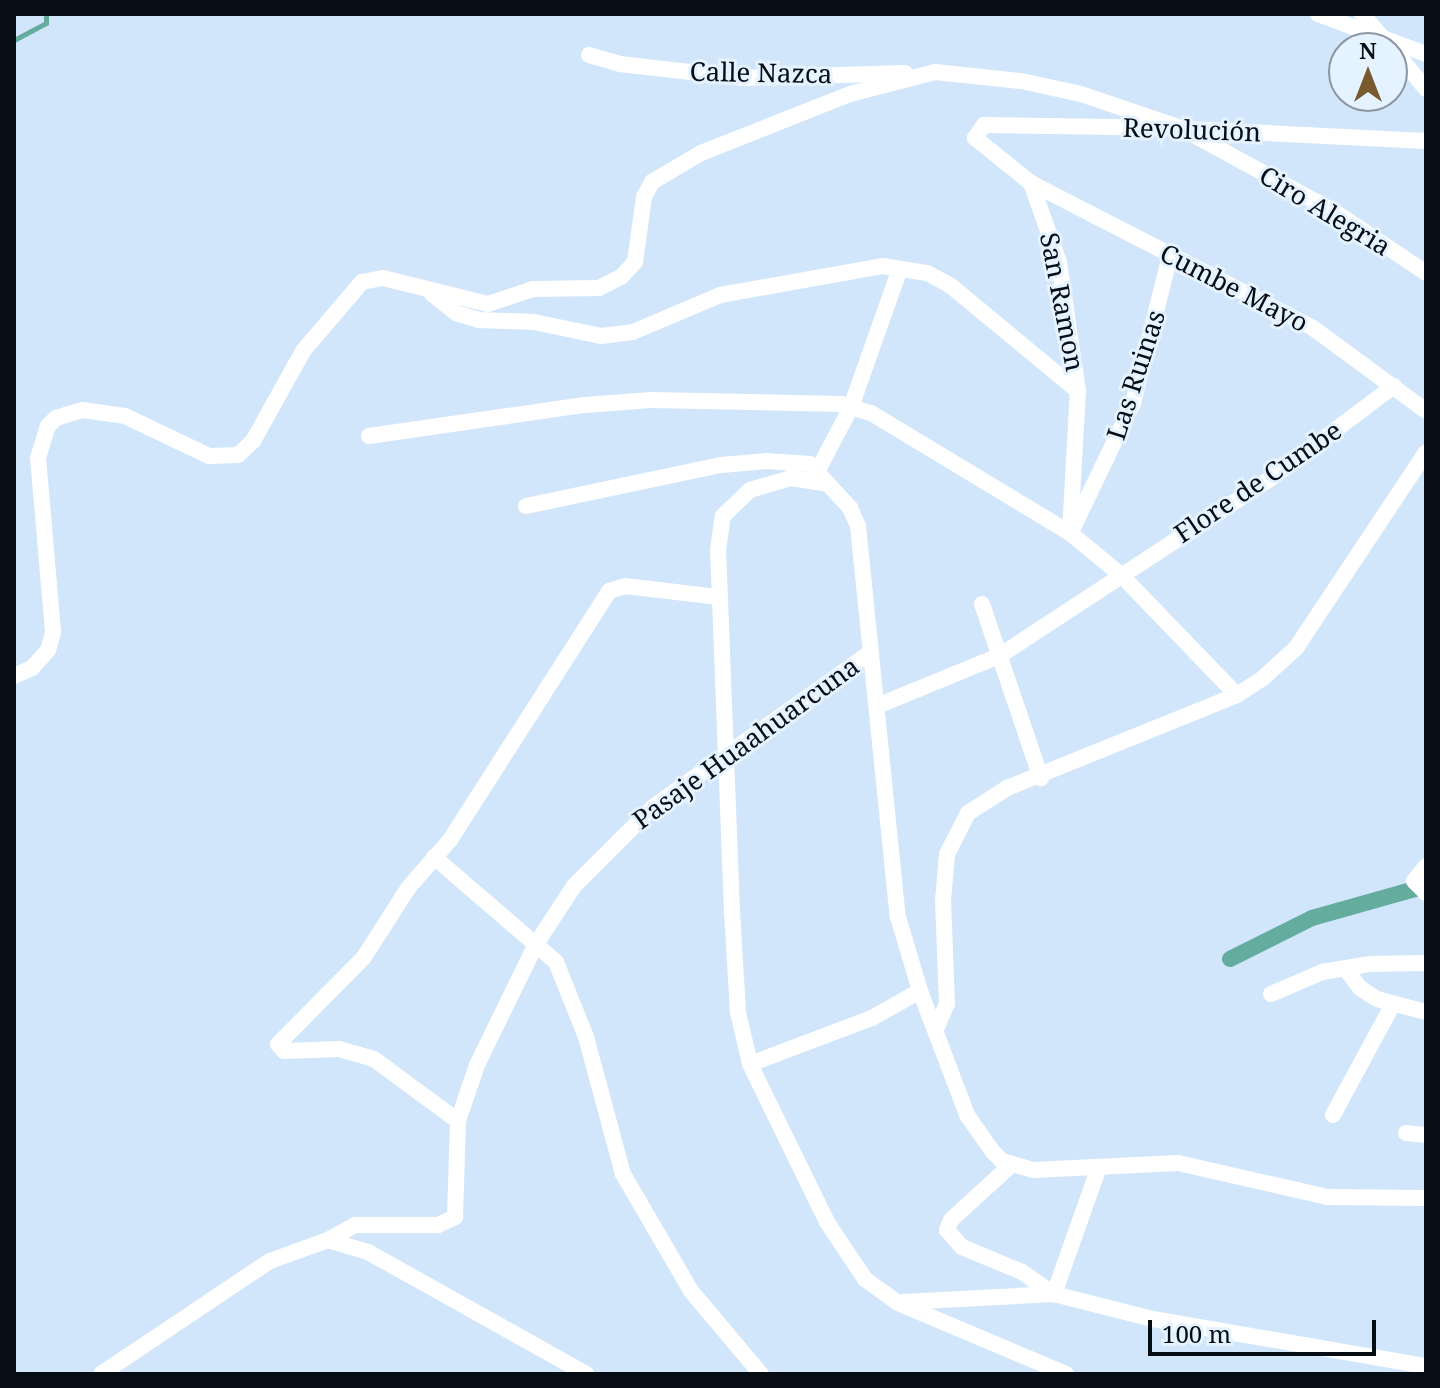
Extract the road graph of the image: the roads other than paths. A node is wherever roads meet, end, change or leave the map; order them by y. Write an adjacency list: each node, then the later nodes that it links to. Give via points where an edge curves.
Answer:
1 (1318, 14): 3 (street)
2 (1362, 14): 4 (street)
3 (1358, 32)
4 (1378, 32)
5 (589, 55): 7 (street, Calle Nazca, via 657,70 742,78)
6 (1408, 68): 8 (street)
7 (935, 72): 9 (street, via 1081,94); 15 (street, via 784,116 663,174 644,197 635,262 599,288 533,289 488,304)
8 (1426, 89)
9 (1181, 128): 10 (street, Revolución); 11 (street, Revolución, via 984,125 975,138); 14 (street, Ciro Alegria, via 1335,212)
10 (1426, 141)
11 (1031, 183): 12 (street, Cumbe Mayo); 17 (street, San Ramon, via 1059,262)
12 (1170, 256): 16 (street, Cumbe Mayo, via 1313,328); 25 (street, Las Ruinas, via 1133,403)
13 (900, 269): 15 (street, via 863,266 772,283 699,302 633,332 601,336 534,322 479,320 444,306); 17 (street, via 927,273 951,286); 18 (street)
14 (1426, 273)
15 (428, 290): 31 (street, via 383,278 362,282 303,351 253,441 231,458 192,450 125,416 82,410 48,426 38,458 53,632 48,650 32,668)
16 (1394, 386): 19 (street, Cumbe Mayo); 26 (street, Flore de Cumbe, via 1270,479)
17 (1078, 391): 25 (street, San Ramon)
18 (851, 407): 20 (street, via 651,400); 22 (street); 25 (street, via 907,432)
19 (1426, 411)
20 (369, 436)
21 (1426, 452): 32 (street, via 1296,648)
22 (819, 468): 23 (street); 24 (street, via 797,461 721,465)
23 (828, 484): 27 (street, via 811,479 771,482 735,502 718,532); 29 (street, via 858,526)
24 (526, 506)
25 (1070, 533): 26 (street)
26 (1121, 575): 30 (street, Flore de Cumbe); 32 (street)
27 (719, 597): 34 (street); 36 (street, via 638,588 609,591 474,807)
28 (982, 604): 30 (street)
29 (868, 654): 33 (street); 34 (street, Pasaje Huaahuarcuna)
30 (999, 656): 33 (street, Flore de Cumbe); 35 (street)
31 (14, 676)
32 (1237, 695): 35 (street)
33 (877, 706): 42 (street, via 890,875)
34 (727, 752): 39 (street, Pasaje Huaahuarcuna, via 653,807 590,866); 47 (street, via 738,1012)
35 (1041, 778): 46 (street, via 984,800 955,831 943,901 947,1004)
36 (434, 857): 39 (street); 49 (street, via 364,957 277,1047 360,1053)
37 (1426, 866): 38 (street, via 1414,881)
38 (1426, 893)
39 (536, 944): 49 (street, Pasaje Huaahuarcuna, via 477,1065); 61 (street, via 556,962 568,984 623,1174 691,1291)
40 (1426, 963): 41 (street)
41 (1345, 968): 43 (street); 44 (street, via 1360,988)
42 (920, 991): 46 (street); 47 (street, via 861,1023)
43 (1271, 994)
44 (1392, 1006): 45 (street); 48 (street)
45 (1426, 1012)
46 (937, 1027): 52 (street, via 967,1115 993,1152)
47 (750, 1064): 57 (street, via 827,1222 855,1267)
48 (1333, 1115)
49 (458, 1121): 55 (street, Pasaje Huaahuarcuna, via 455,1217 438,1225 355,1225)
50 (1406, 1133): 51 (street)
51 (1426, 1135)
52 (1011, 1165): 53 (street, via 1033,1170); 56 (street, via 951,1220 947,1230 962,1247 1022,1272)
53 (1099, 1167): 54 (street, via 1178,1163 1328,1197); 56 (street)
54 (1426, 1198)
55 (328, 1240): 59 (street, via 270,1261); 60 (street, via 368,1252)
56 (1054, 1294): 57 (street); 58 (street, via 1153,1319)
57 (898, 1303): 62 (street)
58 (1426, 1366)
59 (101, 1374)
60 (586, 1374)
61 (761, 1374)
62 (1066, 1374)

